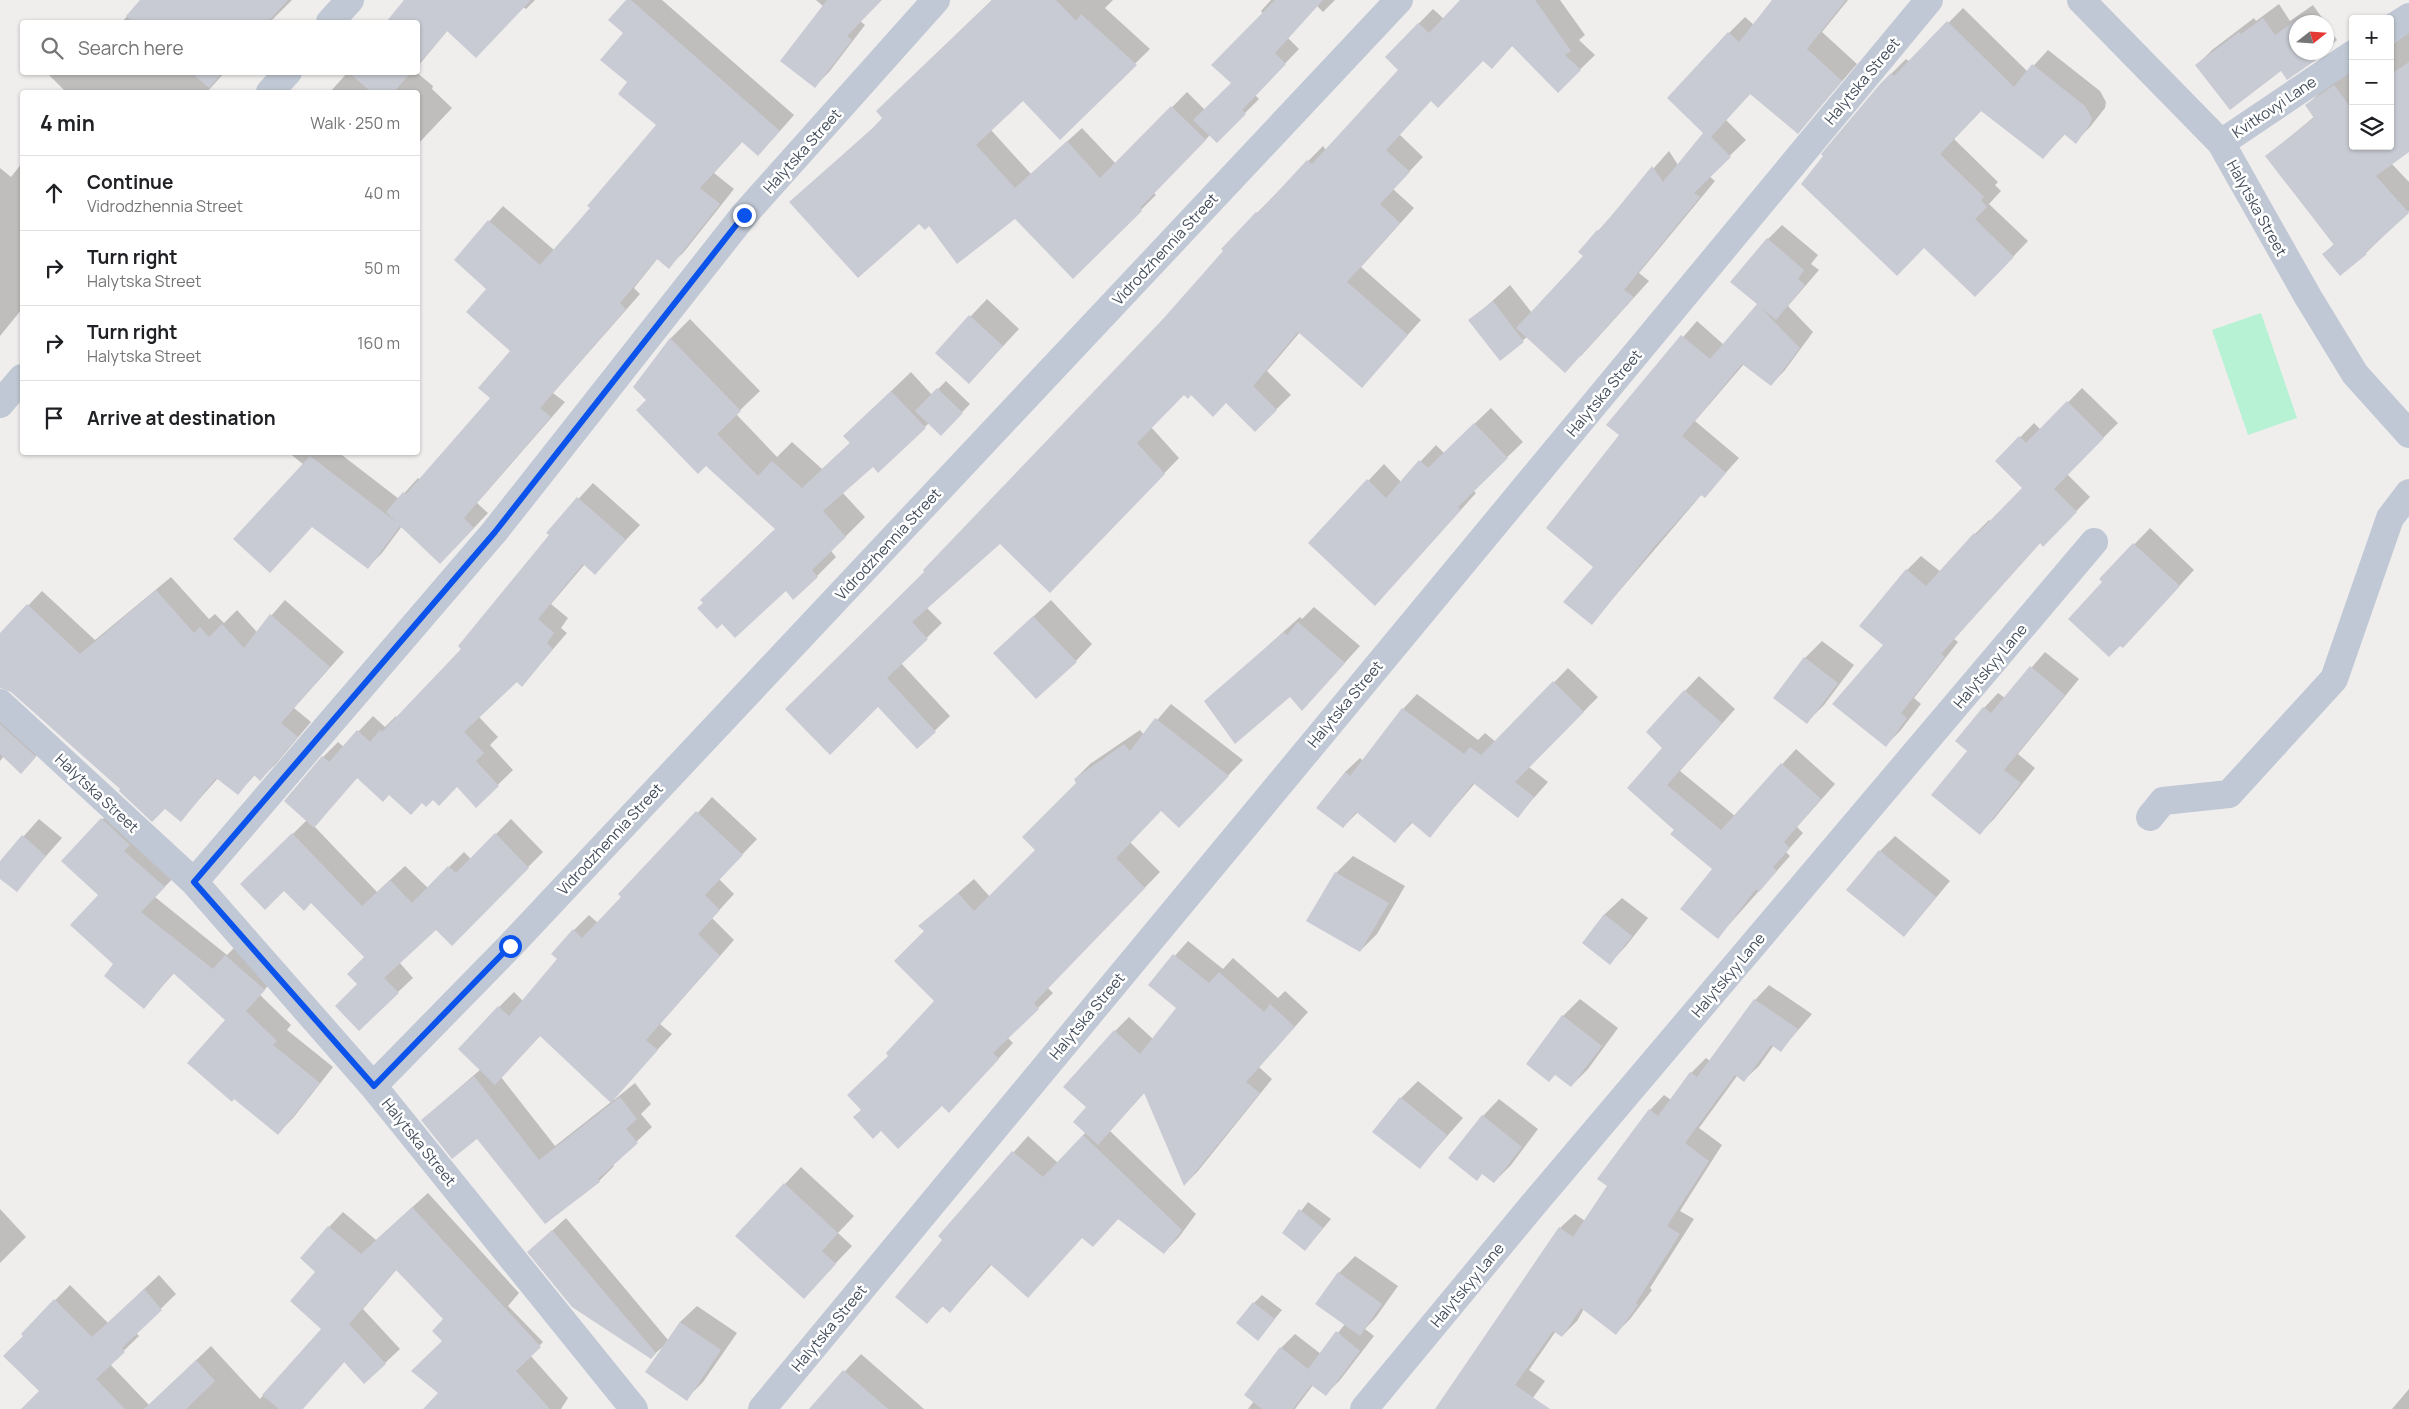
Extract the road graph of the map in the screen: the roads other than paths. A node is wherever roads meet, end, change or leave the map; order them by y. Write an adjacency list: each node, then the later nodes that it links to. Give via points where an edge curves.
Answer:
1 (350, 0): 7 (street)
2 (936, 0): 20 (street, Halytska Street, via 744,215 495,532)
3 (1399, 0): 21 (street, Vidrodzhennia Street, via 510,946)
4 (1929, 0): 23 (street, Halytska Street)
5 (2081, 0): 12 (street, Halytska Street)
6 (2409, 17): 8 (street)
7 (332, 20)
8 (2394, 26)
9 (2349, 57): 12 (street, Kvitkovyi Lane)
10 (285, 75): 11 (street)
11 (272, 90)
12 (2221, 143): 15 (street, Halytska Street, via 2355,374)
13 (20, 380): 14 (street)
14 (0, 404)
15 (2409, 434)
16 (2409, 493): 19 (street, via 2390,518 2334,679 2229,794 2163,801)
17 (2094, 542): 24 (street, Halytskyy Lane)
18 (0, 704): 20 (street, Halytska Street)
19 (2150, 817)
20 (194, 882): 21 (street, Halytska Street)
21 (374, 1086): 22 (street, Halytska Street)
22 (634, 1409)
23 (762, 1409)
24 (1364, 1409)

